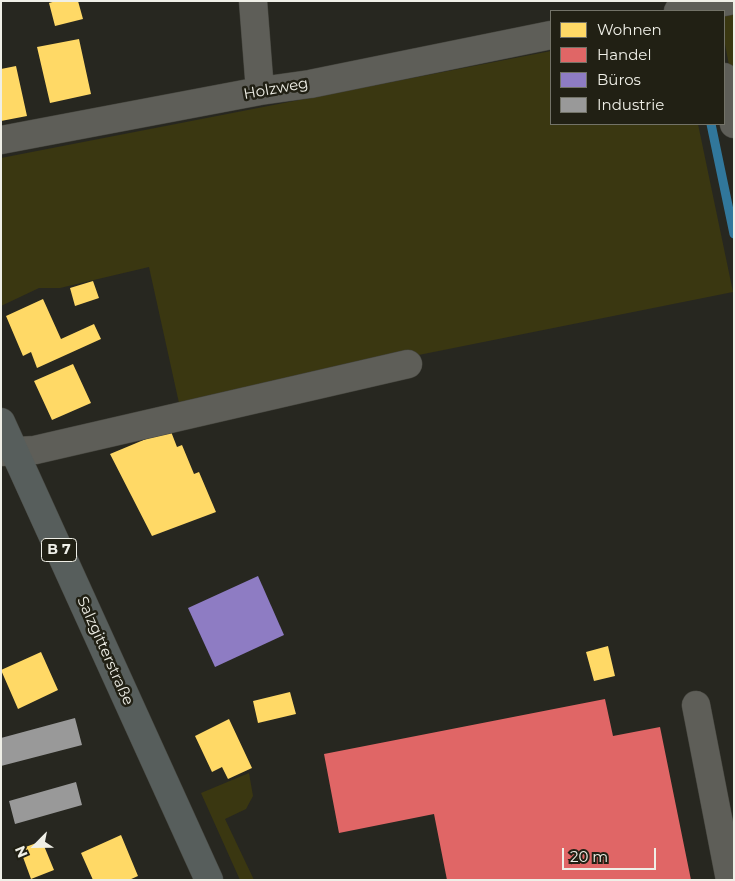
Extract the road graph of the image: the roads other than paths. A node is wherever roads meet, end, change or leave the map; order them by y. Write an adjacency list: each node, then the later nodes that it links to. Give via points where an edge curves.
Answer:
1 (253, 1): 6 (street)
2 (713, 5): 3 (street)
3 (684, 10)
4 (550, 35): 6 (street, Holzweg, via 310,84)
5 (725, 82): 7 (street)
6 (260, 91): 8 (street, Holzweg)
7 (734, 124)
8 (1, 140)
9 (408, 364): 11 (street, via 35,450)
10 (1, 422): 11 (main road, Salzgitterstraße / B 7)
11 (8, 451): 13 (main road, Salzgitterstraße / B 7)
12 (696, 705): 14 (street)
13 (209, 880)
14 (730, 880)

